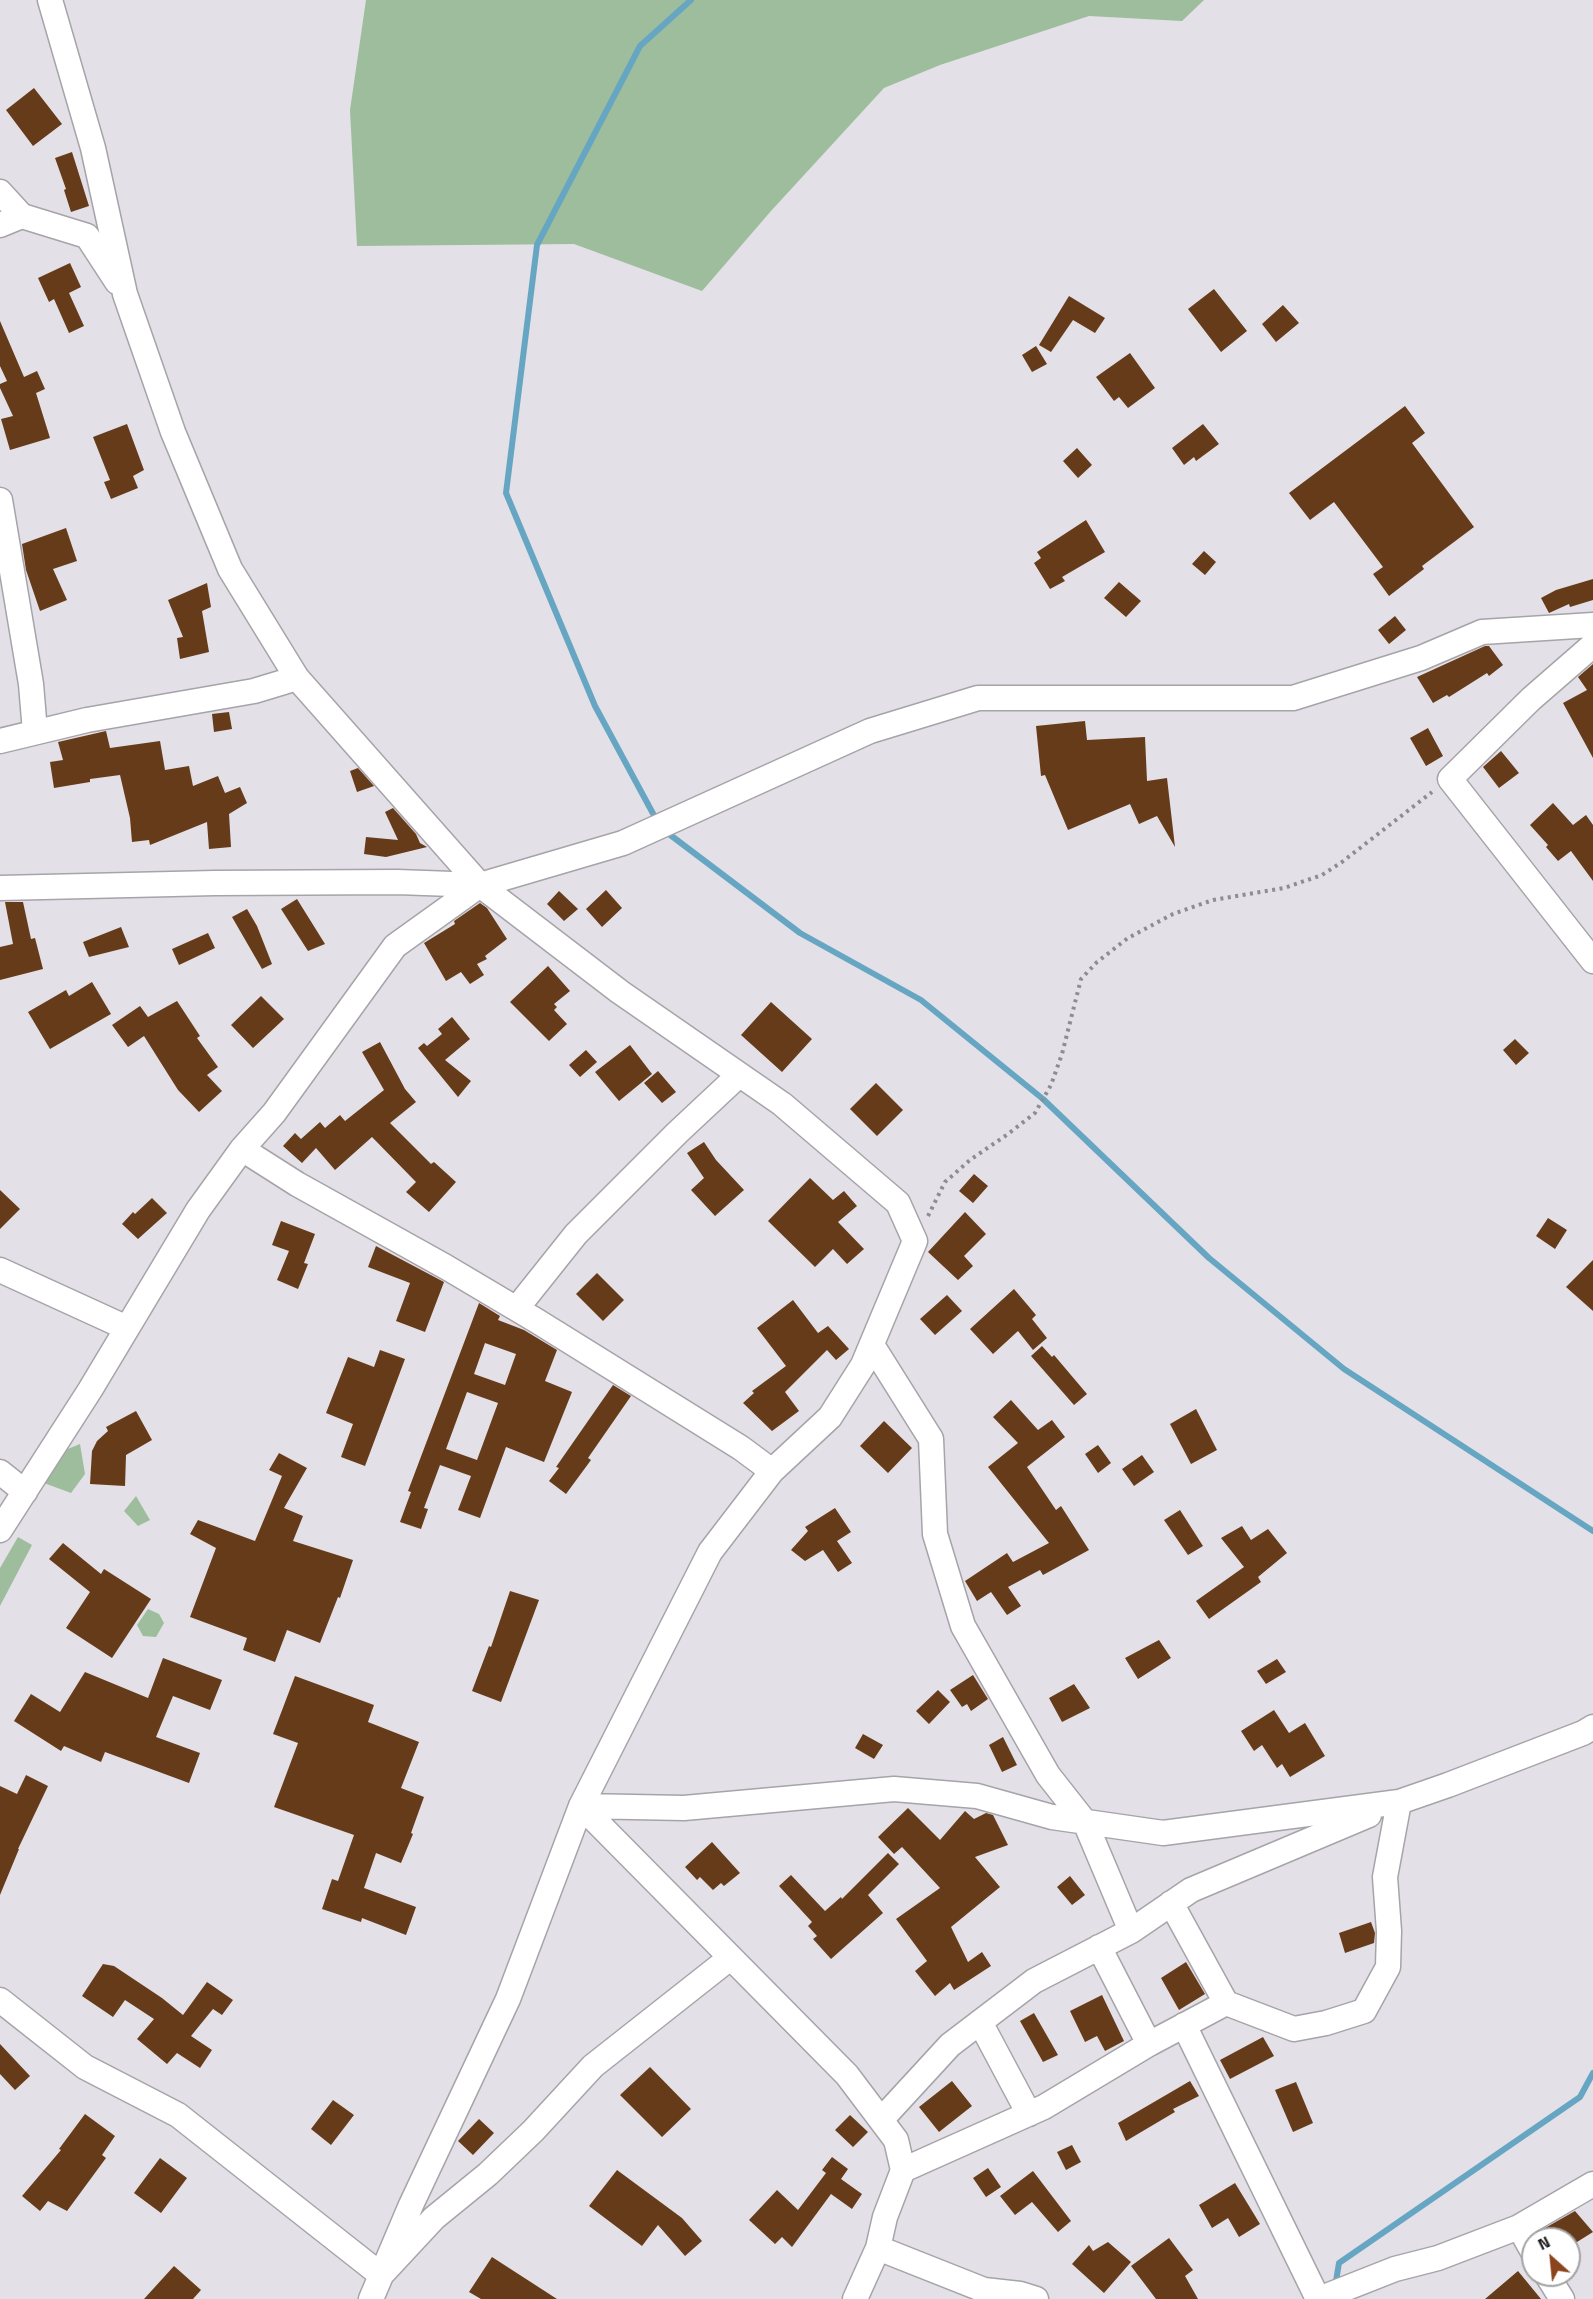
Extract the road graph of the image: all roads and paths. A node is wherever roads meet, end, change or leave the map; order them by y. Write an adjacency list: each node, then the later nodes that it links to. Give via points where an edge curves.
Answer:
1 (50, 0): 5 (street, via 93,148)
2 (0, 192): 3 (street)
3 (22, 216): 4 (street); 5 (street, via 87,236)
4 (0, 225)
5 (125, 294): 9 (street, via 172,432 230,569)
6 (0, 500): 10 (street, via 31,684)
7 (1593, 626): 13 (street, via 1482,632 1421,658 1293,698 978,698 870,731 622,843)
8 (1593, 645): 12 (street)
9 (297, 678): 10 (street, via 255,691); 13 (street)
10 (35, 732): 11 (street)
11 (0, 741)
12 (1450, 779): 15 (street); 18 (path, via 1322,874 1284,888 1212,900 1173,914 1097,962 1081,979 1055,1075 1035,1113 945,1182)
13 (480, 885): 14 (street, via 215,882); 16 (street, via 620,992); 17 (street, via 395,946 274,1113)
14 (0, 888)
15 (1593, 961)
16 (739, 1075): 18 (street, via 782,1104 898,1203); 20 (street, via 576,1234)
17 (242, 1149): 20 (street); 21 (street, via 198,1210)
18 (915, 1240): 22 (street)
19 (0, 1270): 21 (street)
20 (517, 1308): 23 (street)
21 (127, 1328): 25 (street)
22 (872, 1345): 23 (street, via 830,1417); 30 (street, via 932,1439 935,1534 963,1626 1048,1775)
23 (772, 1471): 29 (street, via 710,1552)
24 (0, 1472): 25 (street)
25 (25, 1492): 26 (street)
26 (0, 1530)
27 (1593, 1727): 28 (street)
28 (1399, 1802): 30 (street, via 1163,1833); 31 (street, via 1191,1890); 36 (street, via 1385,1877 1388,1967 1365,2011 1294,2029)
29 (580, 1806): 30 (street, via 684,1808 894,1789 976,1797); 34 (street); 47 (street, via 508,1999)
30 (1085, 1822): 32 (street)
31 (1171, 1903): 32 (street); 36 (street)
32 (1131, 1931): 33 (street)
33 (1099, 1947): 37 (street, via 1034,1981); 39 (street)
34 (730, 1958): 41 (street, via 847,2075); 47 (street, via 592,2067 533,2132 434,2218)
35 (0, 2000): 47 (street, via 85,2067 178,2115)
36 (1226, 2003): 38 (street)
37 (980, 2022): 40 (street); 41 (street, via 951,2045)
38 (1184, 2025): 39 (street); 51 (street)
39 (1149, 2044): 40 (street)
40 (1029, 2114): 42 (street)
41 (881, 2120): 42 (street, via 896,2140)
42 (903, 2170): 46 (street)
43 (1593, 2184): 44 (street)
44 (1519, 2227): 45 (street); 51 (street)
45 (1521, 2231)
46 (878, 2248): 49 (street); 50 (street, via 984,2290)
47 (381, 2275): 48 (street)
48 (370, 2299)
49 (855, 2299)
50 (1036, 2299)
51 (1318, 2299)

